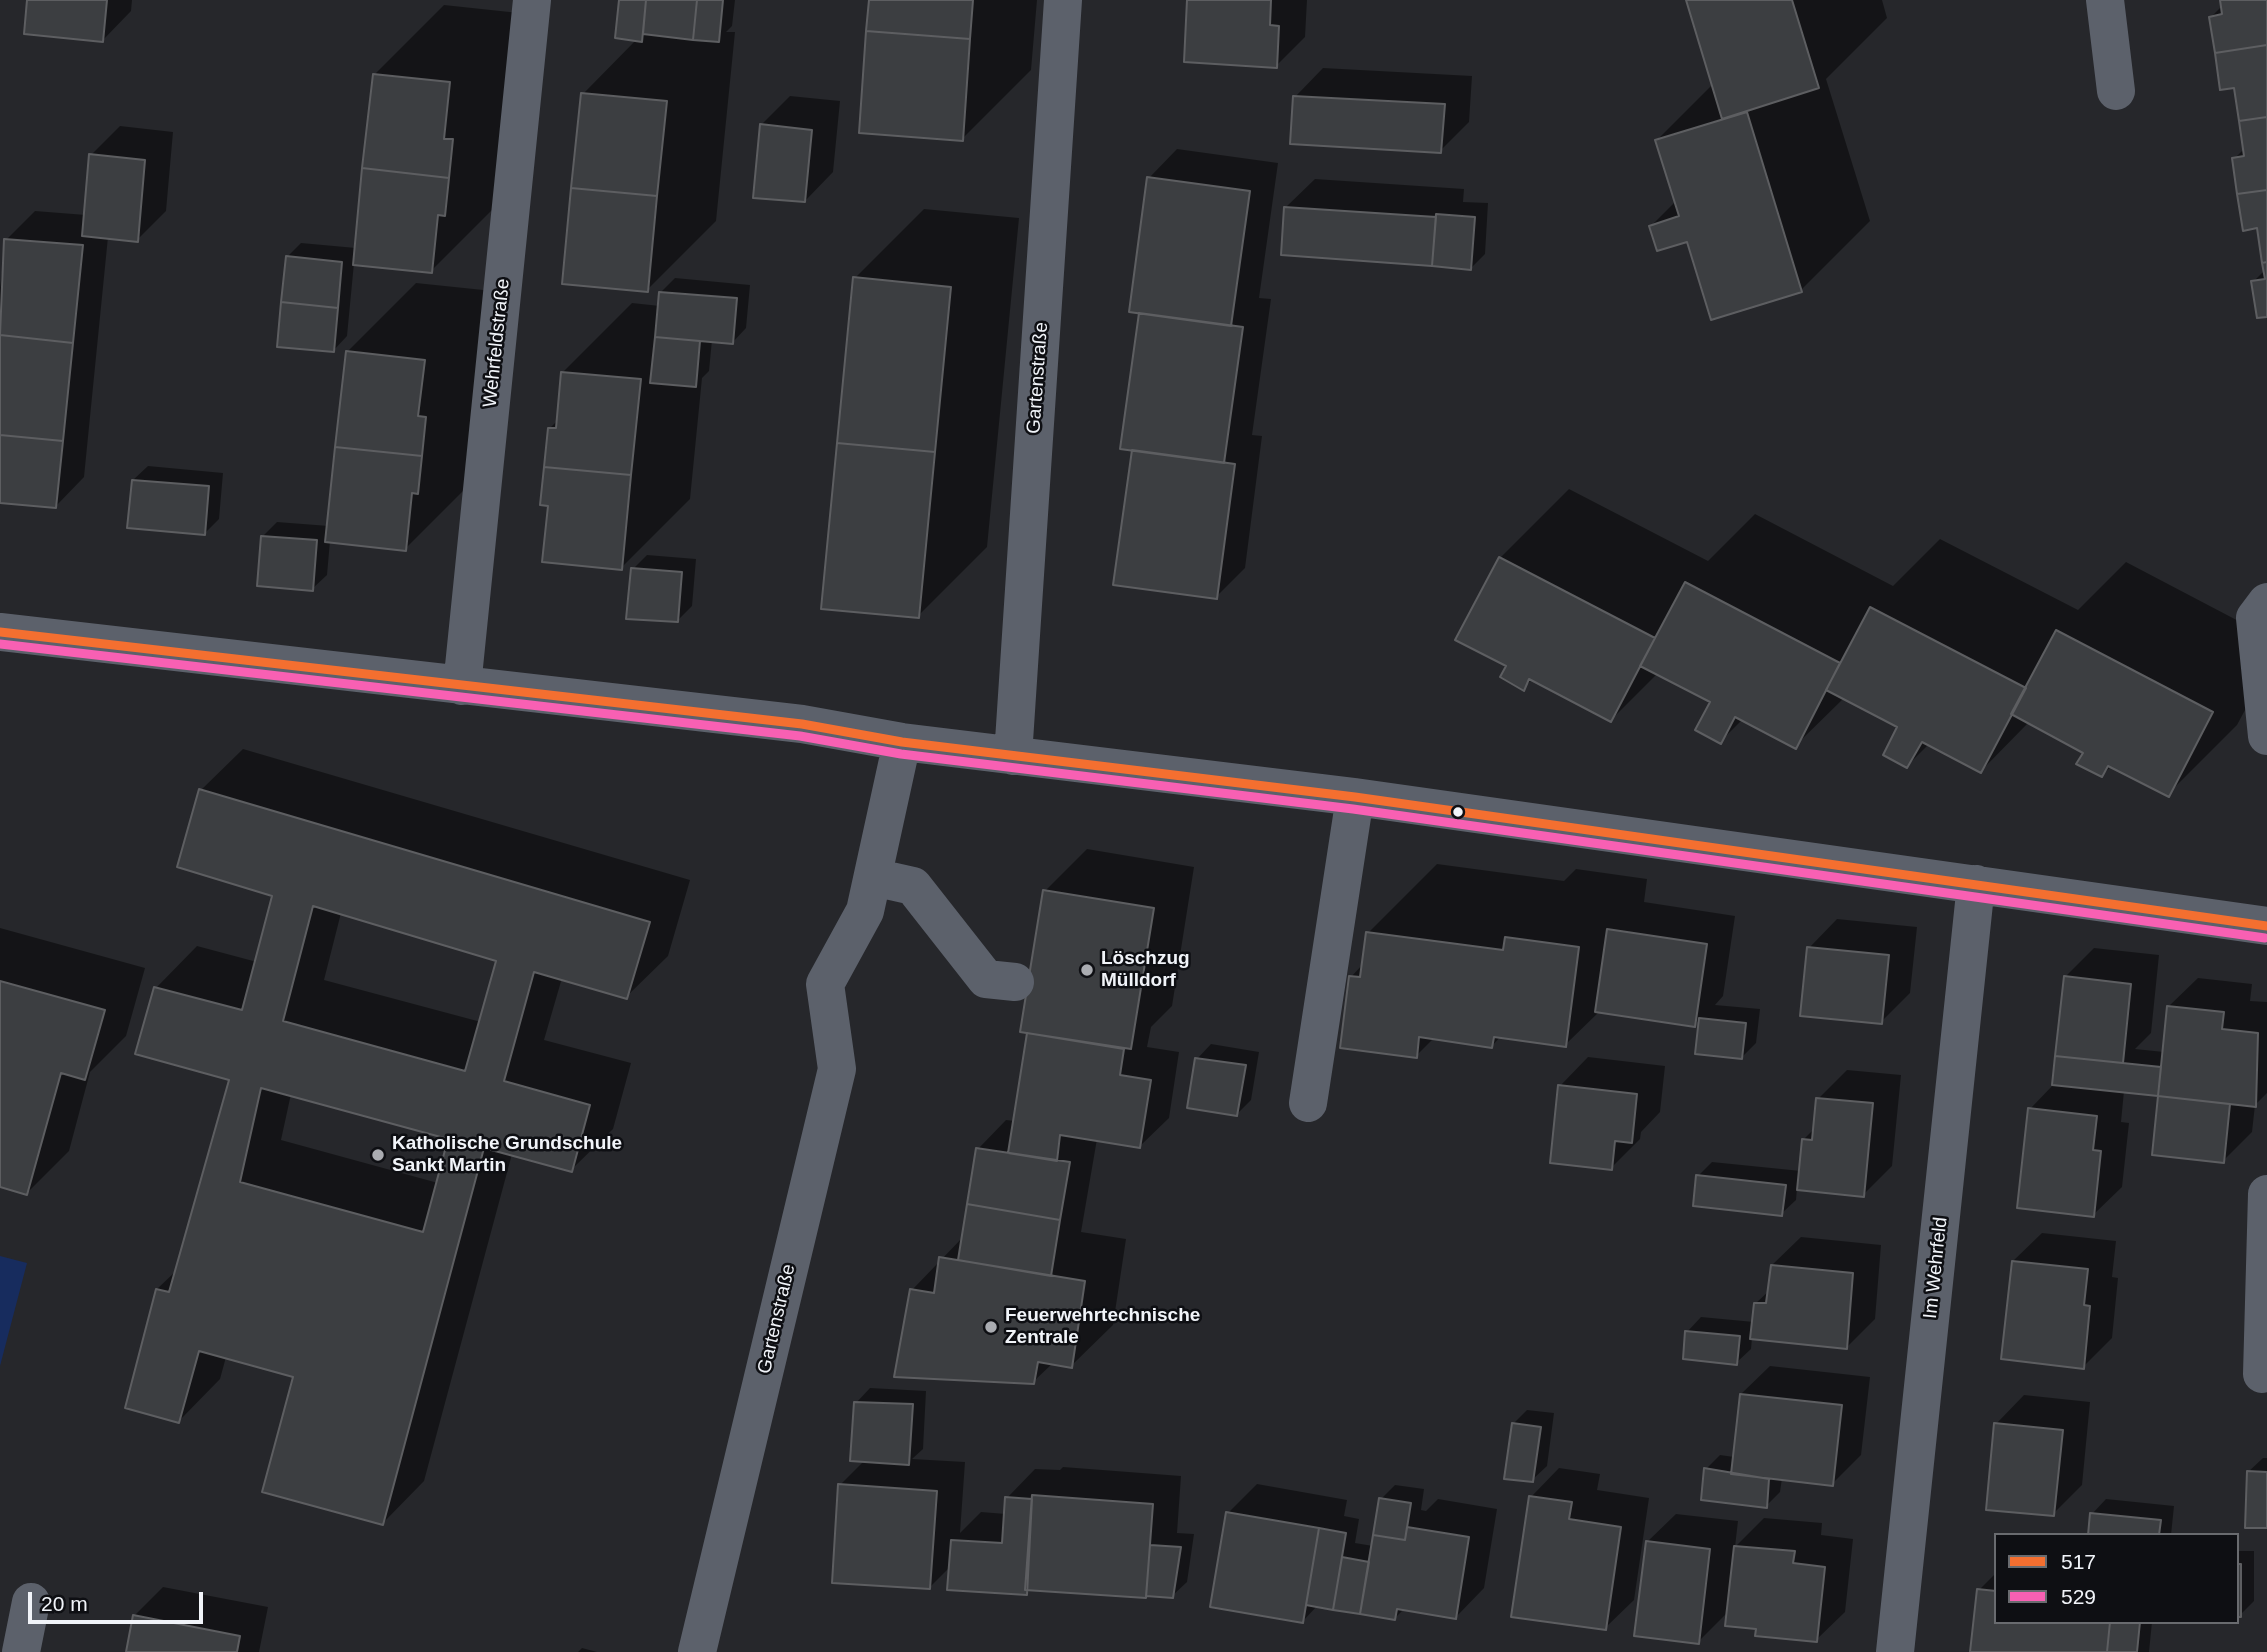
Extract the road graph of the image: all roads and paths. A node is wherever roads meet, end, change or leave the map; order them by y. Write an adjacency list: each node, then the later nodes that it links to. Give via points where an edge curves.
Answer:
1 (532, 0): 7 (street, Wehrfeldstraße)
2 (1063, 0): 10 (street, Gartenstraße)
3 (2105, 0): 4 (street)
4 (2116, 91)
5 (2267, 602): 8 (street, via 2255,618)
6 (0, 632): 7 (street)
7 (462, 687): 9 (street, via 802,724)
8 (2267, 736)
9 (902, 742): 10 (street); 12 (street)
10 (1013, 755): 11 (street)
11 (1355, 797): 13 (street); 16 (street)
12 (873, 877): 15 (street, via 913,886 986,979); 21 (street, Gartenstraße, via 865,911 825,984 836,1069)
13 (1976, 884): 14 (street); 22 (street, Im Wehrfeld)
14 (2267, 926)
15 (1015, 982)
16 (1308, 1103)
17 (2267, 1194): 18 (street)
18 (2262, 1374)
19 (31, 1602): 20 (street)
20 (21, 1652)
21 (697, 1652)
22 (1895, 1652)

